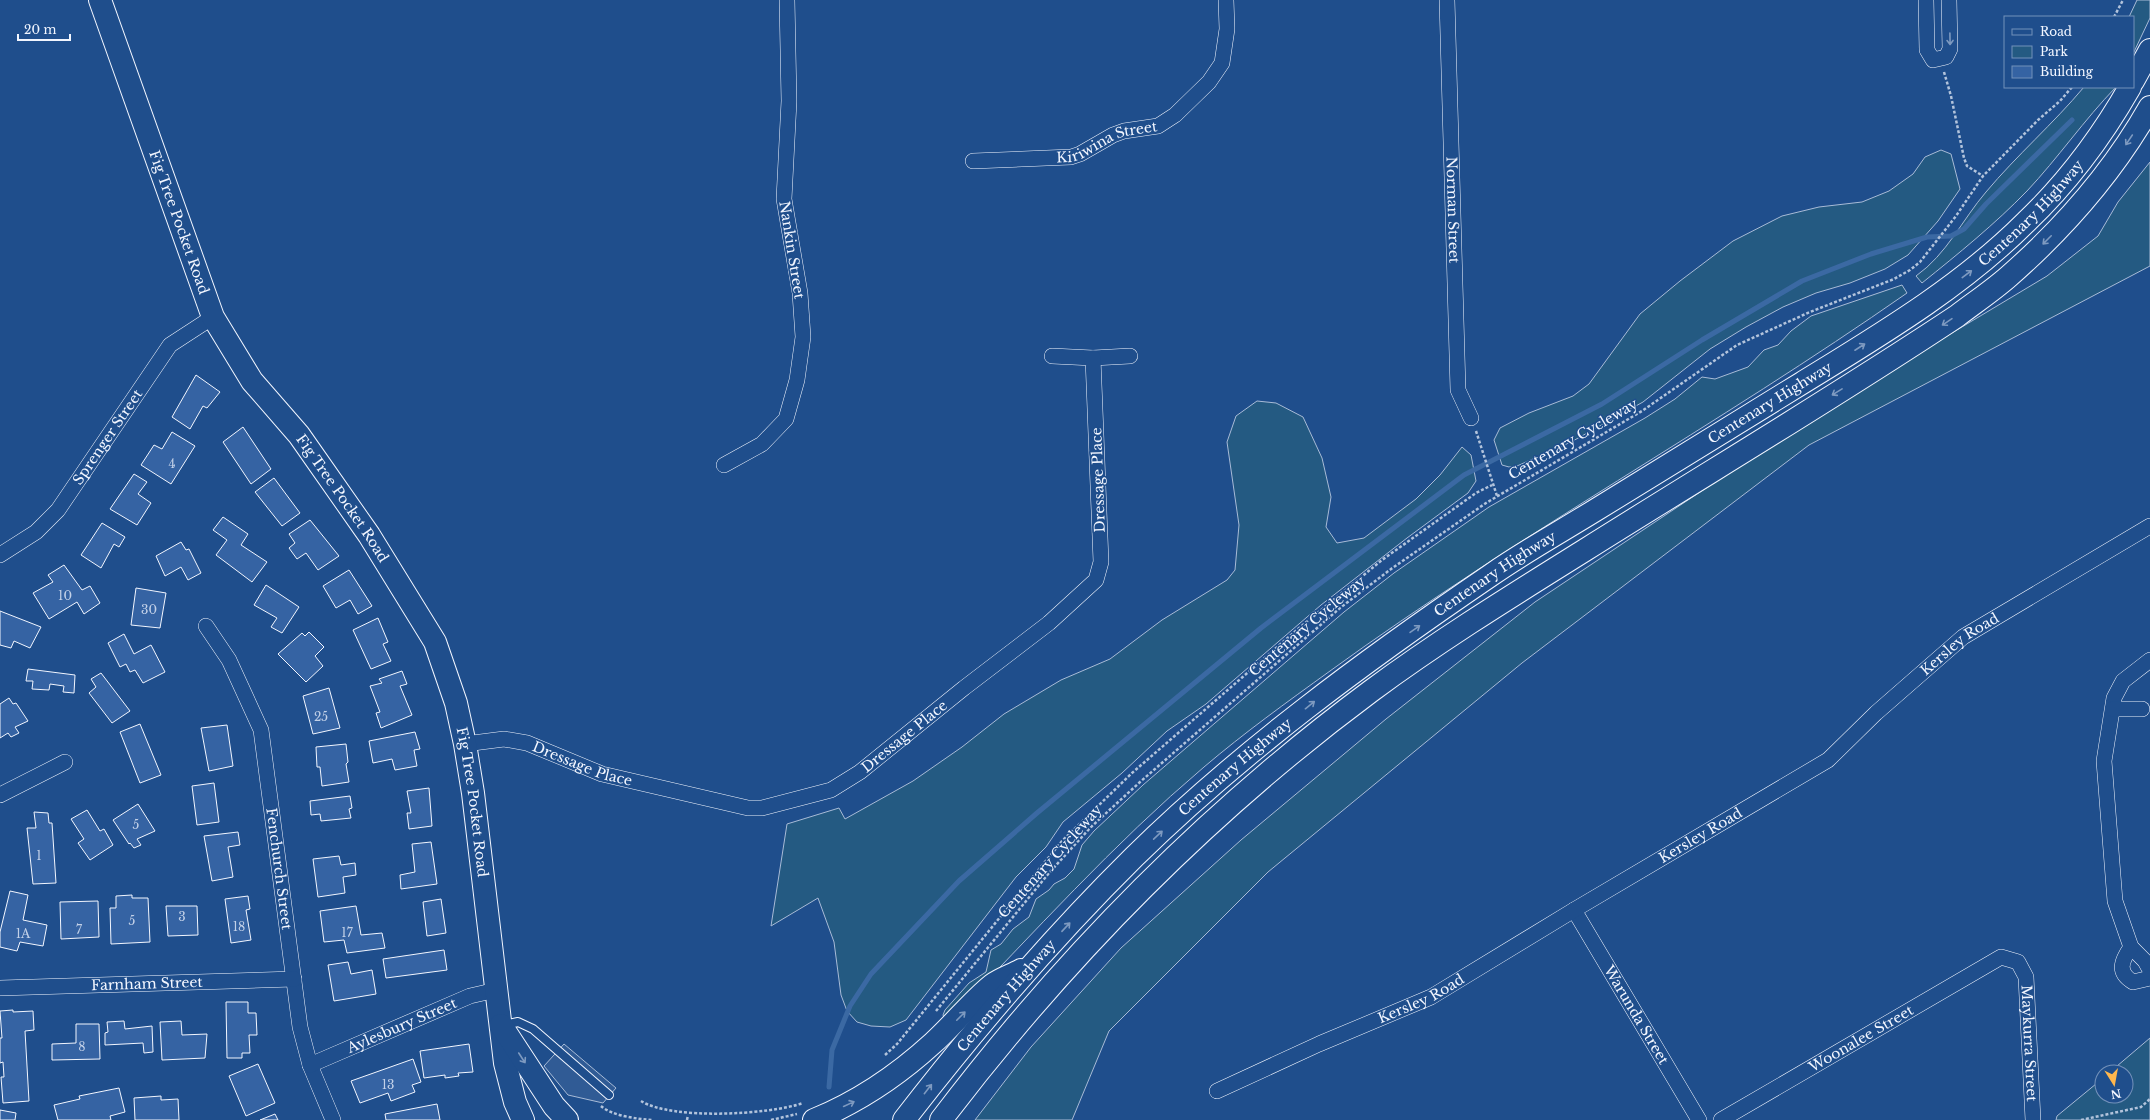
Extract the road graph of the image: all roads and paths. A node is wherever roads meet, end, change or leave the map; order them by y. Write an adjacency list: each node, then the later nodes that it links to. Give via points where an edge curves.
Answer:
1 (100, 0): 17 (main road, Fig Tree Pocket Road)
2 (787, 0): 23 (street, Nankin Street, via 789,101 784,199 800,293 803,337 797,380 786,420 762,444)
3 (1226, 0): 15 (street, Kiriwina Street, via 1227,29 1222,63 1209,82 1175,115 1158,126 1124,131 1071,157)
4 (1448, 0): 21 (street, Norman Street, via 1458,390)
5 (1926, 0): 10 (street, via 1927,50 1933,60)
6 (1949, 0): 10 (street, one-way to 10, via 1950,49 1946,57)
7 (2123, 0): 8 (path)
8 (2115, 16)
9 (2150, 50): 11 (main road)
10 (1939, 59): 16 (path, via 1951,96 1967,166)
11 (2134, 79)
12 (2071, 88): 16 (path)
13 (2129, 88): 38 (main road, Centenary Highway, one-way to 13, via 1136,855 1191,804 1339,682 1493,573 1853,352 1972,270 2027,222 2069,175)
14 (2150, 107): 62 (main road, Centenary Highway, one-way to 62, via 2109,170 2076,211 2007,278 1916,343 1488,610 1374,689 1318,732 1184,848 1108,923 986,1062)
15 (973, 161)
16 (1983, 176): 25 (path, Centenary Cycleway, via 1920,262 1903,275 1810,312 1737,345 1642,411)
17 (213, 317): 27 (street, Sprenger Street, via 170,345 58,510 36,532); 32 (main road, Fig Tree Pocket Road, via 252,381 299,434 369,535 435,642 456,703)
18 (1052, 356): 20 (street)
19 (1130, 356): 20 (street)
20 (1093, 358): 32 (street, Dressage Place, via 1101,562 1096,580 1049,623 838,787 762,808 748,808 602,774 527,743 504,739)
21 (1471, 418)
22 (1480, 440): 24 (path, Centenary Cycleway)
23 (724, 465)
24 (1492, 485): 25 (path, Centenary Cycleway); 46 (path, via 1382,560 1132,773 1062,841 897,1044)
25 (1497, 496): 44 (path, Centenary Cycleway, via 1443,532 1340,608 1140,782 1091,827 1049,873)
26 (2150, 526): 35 (street, Kersley Road, via 1963,637 1876,713 1828,760)
27 (0, 555)
28 (206, 626): 41 (street, Fenchurch Street, via 229,660 261,730)
29 (2150, 660): 30 (street, via 2124,681 2114,698)
30 (2113, 709): 31 (street); 36 (street, via 2104,760 2113,884)
31 (2142, 710)
32 (465, 744): 43 (main road, Fig Tree Pocket Road)
33 (65, 762): 34 (street)
34 (0, 795)
35 (1574, 910): 48 (street, Kersley Road, via 1431,997 1319,1044); 63 (street, Warunda Street)
36 (2131, 947): 39 (street); 40 (street, via 2122,960 2127,978 2133,982)
37 (2001, 957): 64 (street, Woonalee Street); 65 (street, Maykurra Street, via 2018,962 2026,977)
38 (1030, 966): 52 (main road, one-way to 38, via 855,1101 909,1064 992,985); 61 (main road, Centenary Highway, one-way to 38)
39 (2150, 970)
40 (2150, 978)
41 (294, 979): 42 (street, Farnham Street); 47 (street, Fenchurch Street, via 300,1027)
42 (0, 988)
43 (496, 990): 45 (main road, Fig Tree Pocket Road); 47 (street, Aylesbury Street, via 470,996)
44 (934, 1013)
45 (501, 1025): 49 (lane, via 518,1022 533,1029); 56 (main road, Fig Tree Pocket Road, via 505,1064); 57 (main road, one-way to 57, via 554,1106)
46 (880, 1060)
47 (310, 1065): 55 (street, Fenchurch Street)
48 (1217, 1092)
49 (609, 1095)
50 (2150, 1099): 66 (path, via 2142,1107)
51 (641, 1101): 53 (path, via 657,1111)
52 (808, 1111): 54 (path); 60 (path)
53 (688, 1115): 54 (path); 58 (path)
54 (715, 1115): 59 (path)
55 (333, 1120)
56 (523, 1120)
57 (567, 1120)
58 (687, 1120)
59 (715, 1120)
60 (772, 1120)
61 (904, 1120)
62 (941, 1120)
63 (1699, 1120)
64 (1721, 1120)
65 (2033, 1120)
66 (2081, 1120)

